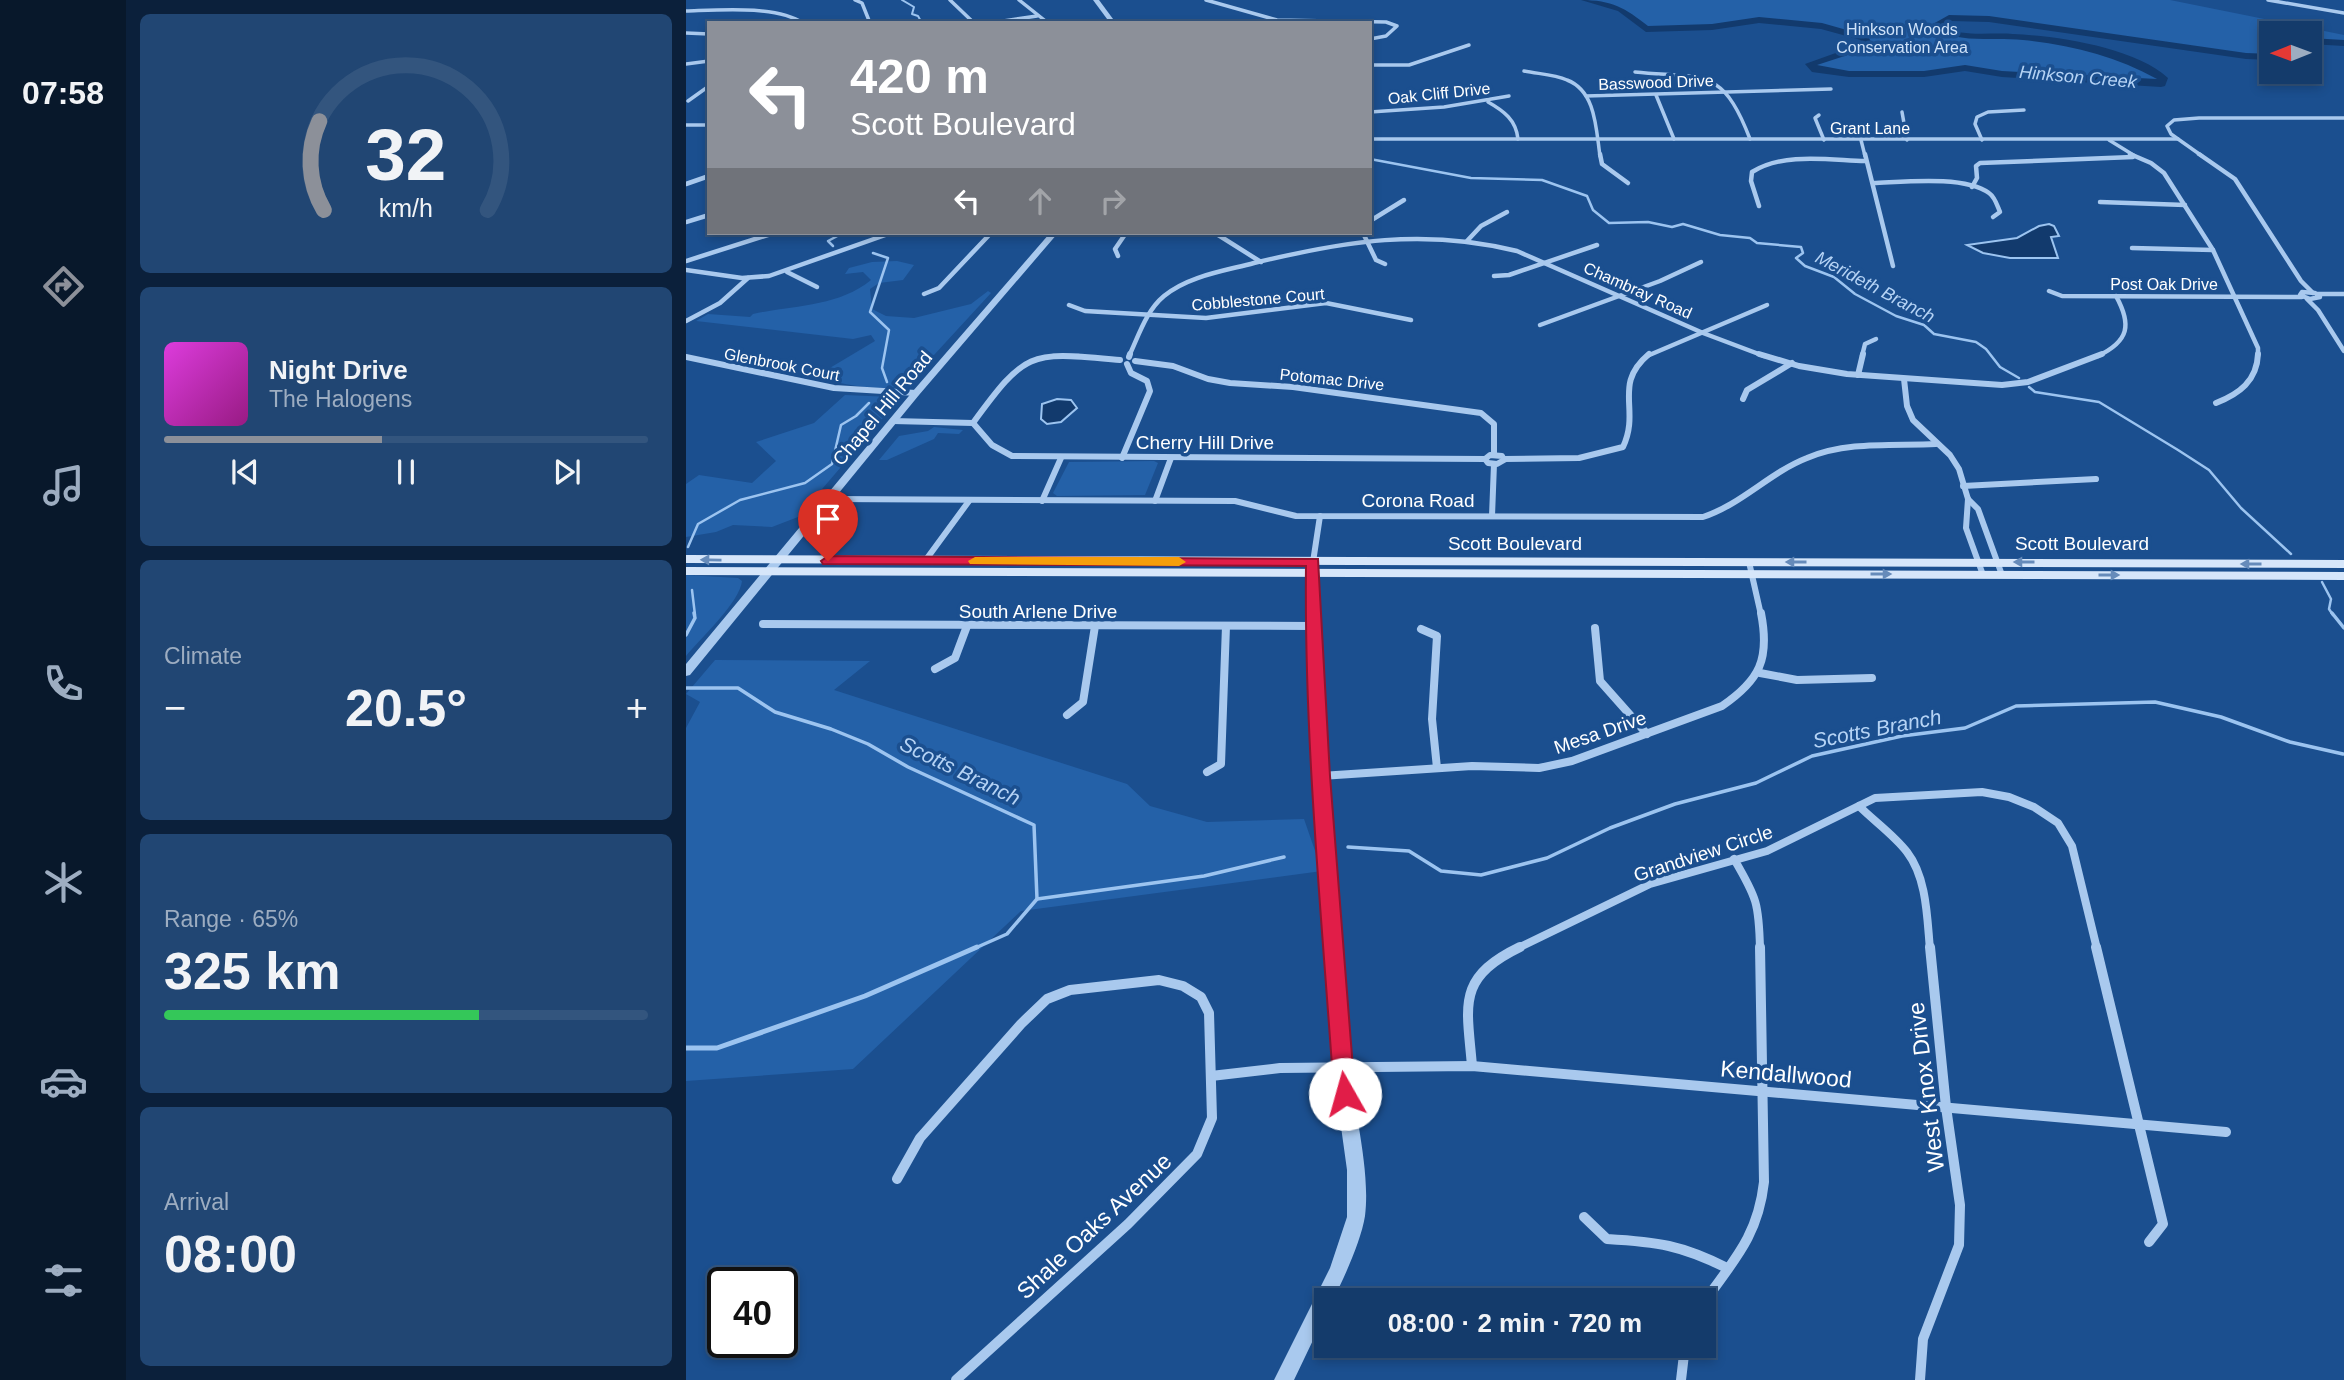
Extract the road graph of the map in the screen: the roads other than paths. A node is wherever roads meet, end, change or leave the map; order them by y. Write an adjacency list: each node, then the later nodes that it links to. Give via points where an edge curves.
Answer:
1 (855, 0): 11 (street, via 862,3)
2 (950, 0): 12 (street)
3 (1019, 0): 9 (street)
4 (1096, 0): 15 (street)
5 (1206, 0): 16 (street, via 1277,20)
6 (2268, 0): 8 (street)
7 (686, 11): 10 (street, via 731,10 797,16)
8 (2344, 13)
9 (1037, 16): 13 (street); 14 (street)
10 (801, 21)
11 (869, 21)
12 (972, 21)
13 (1003, 21)
14 (1045, 21)
15 (1111, 21)
16 (1332, 21)
17 (1372, 22): 20 (street, via 1397,26 1386,36)
18 (686, 33): 19 (street)
19 (707, 34)
20 (1372, 39)
21 (1469, 45): 24 (street, via 1409,65)
22 (707, 61): 23 (street)
23 (686, 64)
24 (1372, 65)
25 (1524, 71): 32 (street, via 1568,80)
26 (1635, 72): 29 (street, via 1699,75 1718,82)
27 (707, 87): 33 (street)
28 (1831, 89): 29 (street, Basswood Drive)
29 (1726, 93): 30 (street, Basswood Drive); 46 (street, via 1742,114)
30 (1656, 95): 32 (street, Basswood Drive); 45 (street)
31 (1509, 96): 34 (street, Oak Cliff Drive)
32 (1586, 96): 44 (street)
33 (688, 101)
34 (1487, 102): 36 (street, Oak Cliff Drive); 43 (street, via 1513,120)
35 (2024, 110): 51 (street, via 1977,117)
36 (1372, 112)
37 (1902, 112): 50 (street)
38 (1819, 115): 48 (street, via 1815,118)
39 (2344, 118): 47 (street, via 2182,118 2167,126)
40 (686, 125): 41 (street)
41 (707, 125)
42 (1372, 139): 43 (street, Grant Lane)
43 (1518, 139): 44 (street, Grant Lane)
44 (1599, 139): 45 (street, Grant Lane); 56 (street, via 1602,164)
45 (1674, 139): 46 (street, Grant Lane)
46 (1750, 139): 48 (street, Grant Lane)
47 (2178, 139): 52 (street, Grant Lane); 92 (street, via 2235,179)
48 (1824, 140): 49 (street, Grant Lane)
49 (1861, 140): 50 (street, Grant Lane); 54 (street)
50 (1907, 140): 51 (street, Grant Lane)
51 (1982, 140): 52 (street, Grant Lane)
52 (2109, 140): 53 (street)
53 (2138, 157): 59 (street, via 1990,161 1976,166); 62 (street, via 2160,168)
54 (1865, 161): 57 (street); 63 (street, via 1795,160 1759,166 1751,181)
55 (707, 177): 58 (street)
56 (1628, 183)
57 (1872, 183): 59 (street); 87 (street)
58 (686, 184)
59 (1972, 187): 66 (street, via 1990,194 2000,212)
60 (1404, 200): 67 (street)
61 (2100, 202): 62 (street)
62 (2185, 205): 80 (street)
63 (1759, 206)
64 (1507, 212): 77 (street, via 1481,226)
65 (707, 216): 68 (street)
66 (1993, 217)
67 (1372, 220)
68 (686, 222)
69 (768, 235): 82 (street)
70 (886, 235): 89 (street)
71 (989, 235): 95 (street, via 939,288)
72 (1052, 235): 119 (street, Chapel Hill Road)
73 (1125, 235): 81 (street, via 1115,249)
74 (1218, 235): 83 (street)
75 (1364, 235): 76 (street)
76 (1366, 239): 77 (street, Chambray Road); 83 (street, Chambray Road); 86 (street, via 1376,260)
77 (1467, 241): 84 (street, Chambray Road)
78 (1597, 245): 84 (street)
79 (2132, 248): 80 (street)
80 (2213, 250): 99 (street)
81 (1118, 256)
82 (686, 261)
83 (1261, 262): 105 (street, Chambray Road, via 1173,289)
84 (1546, 262): 90 (street); 96 (street, Chambray Road)
85 (1701, 262): 96 (street)
86 (1385, 264)
87 (1893, 266)
88 (686, 270): 91 (street)
89 (787, 272): 91 (street); 93 (street)
90 (1494, 276)
91 (749, 278): 107 (street, via 720,303)
92 (2301, 281): 97 (street); 100 (street)
93 (817, 287)
94 (2049, 291): 98 (street, Post Oak Drive, via 2062,296)
95 (925, 294)
96 (1621, 295): 108 (street); 109 (street, Chambray Road)
97 (2303, 295): 99 (street, Post Oak Drive); 100 (street, Post Oak Drive); 104 (street)
98 (2116, 296): 99 (street, Post Oak Drive); 118 (street, Chambray Road, via 2128,320 2127,329 2118,344 2091,360 2019,384)
99 (2235, 296): 121 (street, via 2259,360 2254,378 2236,395)
100 (2317, 296): 101 (street, Post Oak Drive); 104 (street)
101 (2344, 296)
102 (1069, 305): 105 (street, Cobblestone Court, via 1085,311)
103 (1767, 305): 109 (street)
104 (2318, 310): 111 (street)
105 (1149, 315): 106 (street, Cobblestone Court, via 1231,317 1326,303); 113 (street, Chambray Road)
106 (1411, 320)
107 (686, 321)
108 (1540, 325)
109 (1700, 332): 115 (street, Chambray Road); 130 (street, via 1652,352 1630,371 1632,426 1623,447 1581,459)
110 (1876, 340): 117 (street, via 1865,344)
111 (2344, 351)
112 (686, 357): 119 (street, Glenbrook Court, via 834,388)
113 (1132, 359): 114 (street); 116 (street); 125 (street, Potomac Drive, via 1230,383 1293,387 1481,413 1493,424)
114 (1119, 360): 116 (street); 123 (street, via 1062,356 1033,360 1012,373)
115 (1792, 363): 117 (street, Chambray Road); 120 (street, via 1747,390)
116 (1127, 364): 127 (street, via 1131,373 1147,381 1150,391)
117 (1858, 375): 118 (street, Chambray Road)
118 (1904, 379): 124 (street, via 1913,420)
119 (916, 393): 122 (street, Chapel Hill Road)
120 (1743, 399)
121 (2216, 402)
122 (895, 419): 123 (street); 138 (street, Chapel Hill Road)
123 (973, 423): 126 (street, Cherry Hill Drive, via 1004,453)
124 (1936, 444): 133 (street, via 1950,455); 140 (street, Corona Road, via 1828,451 1792,465 1723,510 1703,517)
125 (1494, 454): 129 (street); 130 (street)
126 (1061, 457): 127 (street, Cherry Hill Drive); 136 (street)
127 (1122, 458): 128 (street, Cherry Hill Drive)
128 (1171, 458): 129 (street, Cherry Hill Drive); 137 (street)
129 (1485, 459): 131 (street)
130 (1504, 459): 131 (street)
131 (1494, 464): 140 (street)
132 (2096, 479): 133 (street)
133 (1963, 486): 134 (street)
134 (1968, 499): 143 (street, via 1978,509); 148 (street, via 1963,509 1966,526)
135 (969, 501): 136 (street, Corona Road); 138 (street, Corona Road); 142 (street)
136 (1042, 501): 137 (street, Corona Road)
137 (1155, 501): 139 (street, Corona Road, via 1235,501 1285,515)
138 (827, 502): 145 (street, Chapel Hill Road)
139 (1320, 516): 140 (street, Corona Road); 146 (street)
140 (1492, 516)
141 (686, 559): 145 (main road, Scott Boulevard, one-way to 141)
142 (925, 561): 145 (main road, Scott Boulevard); 146 (main road, Scott Boulevard)
143 (1996, 562): 144 (main road, Scott Boulevard, one-way to 143); 148 (main road, Scott Boulevard); 150 (street)
144 (2344, 564)
145 (774, 566): 146 (main road, Scott Boulevard); 149 (main road, Scott Boulevard); 160 (street, Chapel Hill Road)
146 (1313, 567): 147 (main road, Scott Boulevard); 156 (street)
147 (1750, 568): 148 (main road, Scott Boulevard); 161 (street, via 1764,632 1766,656)
148 (1981, 569): 150 (main road, Scott Boulevard)
149 (686, 571)
150 (2003, 575): 151 (main road, Scott Boulevard, one-way to 151)
151 (2344, 576)
152 (763, 624): 153 (street, South Arlene Drive)
153 (967, 626): 154 (street, South Arlene Drive); 159 (street, via 955,659)
154 (1095, 626): 155 (street, South Arlene Drive); 163 (street, via 1083,702)
155 (1227, 626): 156 (street, South Arlene Drive); 166 (street, via 1221,764)
156 (1313, 626): 167 (street)
157 (1595, 628): 164 (street, via 1600,681)
158 (1421, 629): 165 (street, via 1437,636 1432,719)
159 (935, 669)
160 (686, 673)
161 (1760, 673): 162 (street, via 1797,680); 164 (street, Mesa Drive, via 1730,702)
162 (1872, 678)
163 (1067, 715)
164 (1647, 734): 165 (street, Mesa Drive, via 1539,768)
165 (1437, 768): 167 (street, Mesa Drive)
166 (1207, 772)
167 (1321, 776): 171 (street)
168 (1859, 806): 169 (street, Grandview Circle, via 1767,851); 174 (street, West Knox Drive, via 1908,853 1919,878); 175 (street, Grandview Circle, via 1875,798 1982,792 2034,807 2058,823 2071,846)
169 (1734, 859): 170 (street, Grandview Circle, via 1650,884 1512,951 1480,973 1469,992 1467,1010); 173 (street, via 1759,907)
170 (1472, 1066): 171 (street, Kendallwood); 173 (street, Kendallwood)
171 (1341, 1069): 172 (street, Kendallwood, via 1280,1068); 184 (street, via 1356,1170 1356,1217 1339,1269)
172 (1211, 1076): 177 (street, Shale Oaks Avenue, via 1209,1013 1200,997 1183,986 1159,980 1070,990 1047,999 1021,1024 920,1138); 183 (street, Shale Oaks Avenue, via 1212,1118 1197,1154 1128,1224)
173 (1763, 1092): 174 (street, Kendallwood); 180 (street, via 1761,1209 1750,1238)
174 (1946, 1107): 175 (street, Kendallwood); 186 (street, West Knox Drive, via 1959,1205 1959,1245 1923,1339)
175 (2138, 1123): 176 (street, Kendallwood); 179 (street, Grandview Circle, via 2163,1224)
176 (2227, 1132)
177 (897, 1179)
178 (1584, 1217): 180 (street, via 1607,1239 1658,1242)
179 (2149, 1242)
180 (1727, 1268): 181 (street)
181 (1713, 1288)
182 (1684, 1358): 185 (street)
183 (956, 1380)
184 (1283, 1380)
185 (1681, 1380)
186 (1920, 1380)

